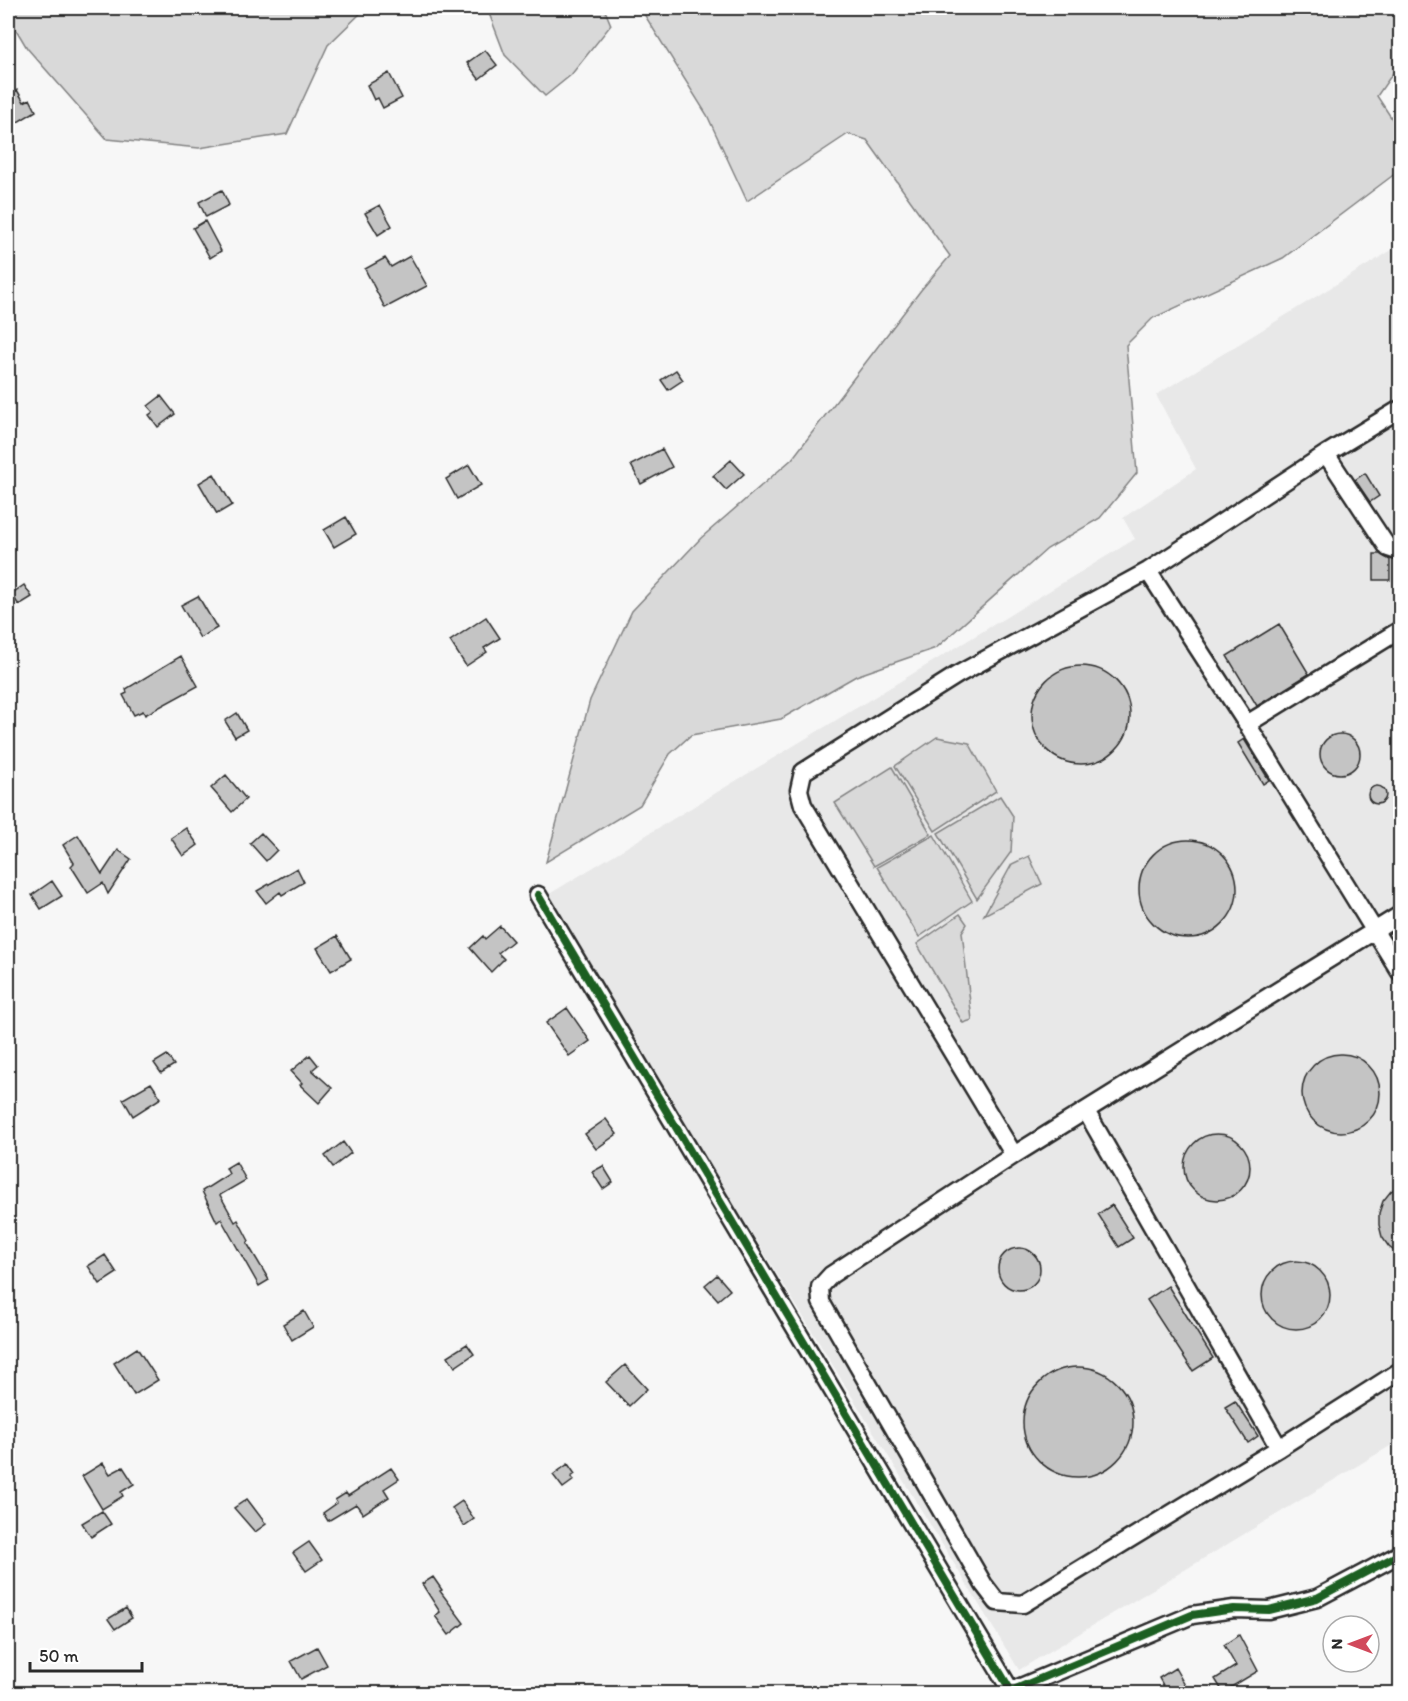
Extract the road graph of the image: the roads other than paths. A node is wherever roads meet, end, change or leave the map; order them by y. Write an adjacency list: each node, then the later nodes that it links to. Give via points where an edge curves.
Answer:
1 (1401, 409): 2 (street)
2 (1326, 454): 3 (street, via 1388,548); 4 (street)
3 (1401, 552)
4 (1148, 571): 6 (street); 12 (street, via 957,675 803,772 799,790 803,805)
5 (1401, 630): 6 (street)
6 (1247, 724): 9 (street)
7 (538, 895): 16 (street)
8 (1401, 915): 9 (street)
9 (1374, 932): 10 (street); 11 (street)
10 (1401, 972)
11 (1086, 1111): 12 (street); 14 (street)
12 (1014, 1155): 14 (street, via 831,1275 820,1287 821,1302 984,1585 998,1602 1023,1604)
13 (1401, 1371): 14 (street)
14 (1280, 1448)
15 (1401, 1554): 16 (street, via 1317,1598 1269,1610 1234,1609 1192,1615)
16 (1008, 1692)

